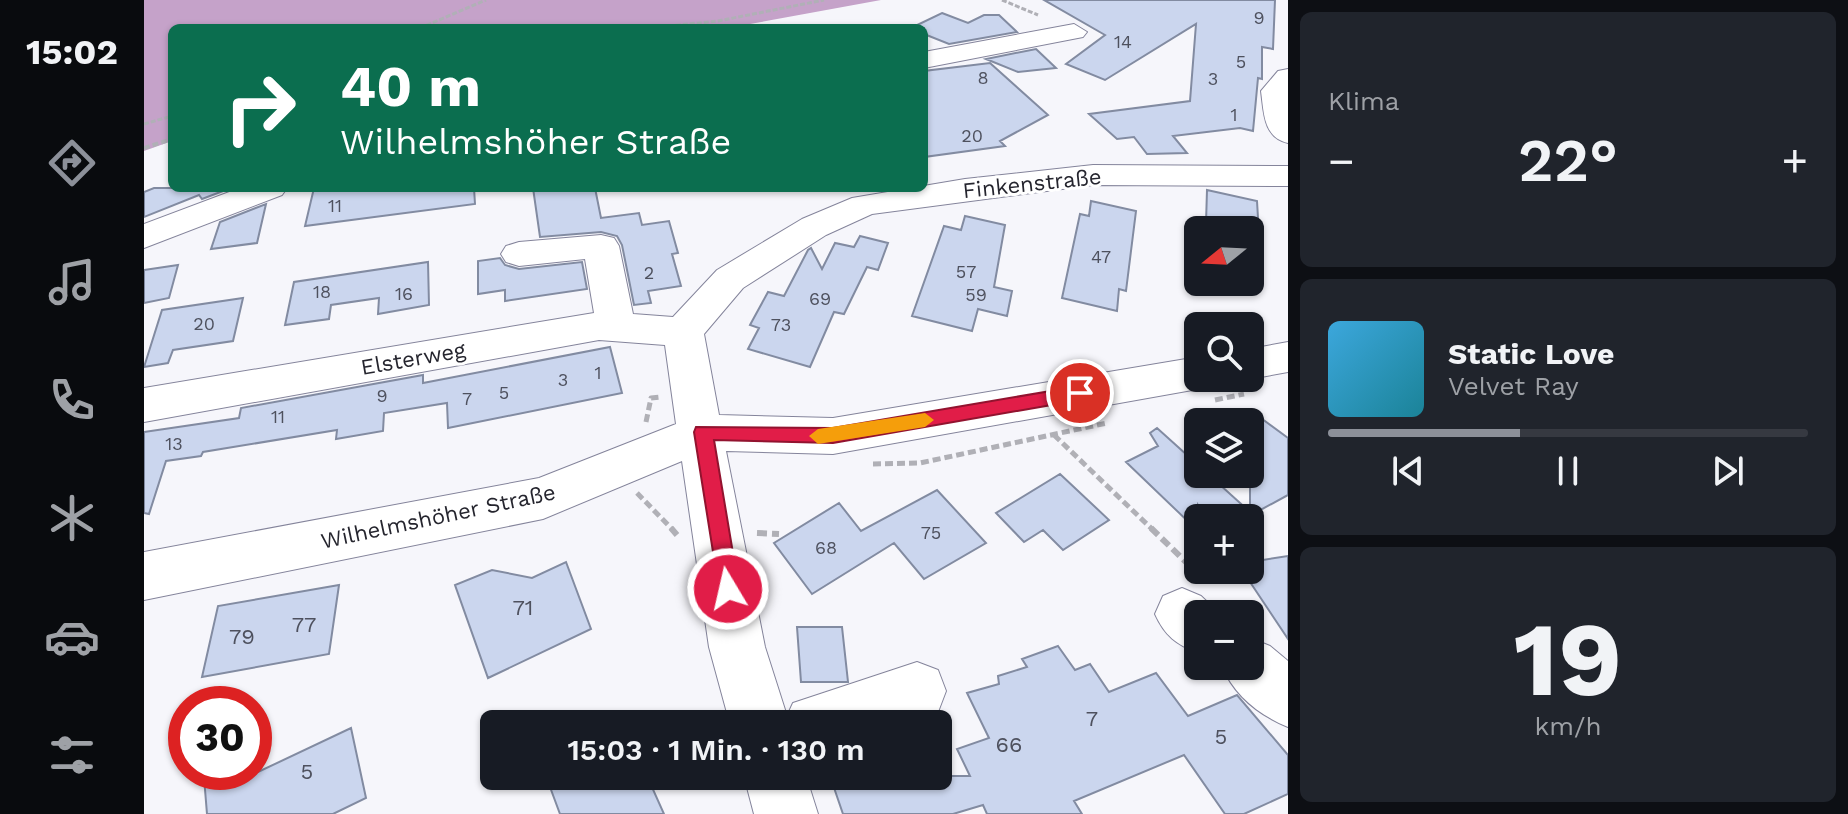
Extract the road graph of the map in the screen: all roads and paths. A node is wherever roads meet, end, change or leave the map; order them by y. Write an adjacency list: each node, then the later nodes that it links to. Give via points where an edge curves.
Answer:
1 (486, 0): 4 (path)
2 (824, 0): 5 (path)
3 (1002, 0): 6 (path)
4 (429, 24)
5 (688, 24)
6 (1067, 28): 7 (street)
7 (928, 59)
8 (1288, 77): 11 (street, via 1275,91 1281,126)
9 (168, 117): 10 (path)
10 (144, 124)
11 (1288, 134)
12 (168, 140): 13 (path)
13 (144, 148)
14 (1288, 176): 17 (street, Finkenstraße, via 1093,175)
15 (260, 192): 19 (street)
16 (922, 192): 18 (street, Finkenstraße)
17 (928, 192)
18 (850, 197): 22 (street, Finkenstraße, via 814,227 730,279)
19 (144, 237)
20 (519, 254): 21 (street, via 601,246)
21 (616, 327): 22 (street, Elsterweg); 26 (street, Elsterweg)
22 (683, 332): 28 (street)
23 (1288, 357): 24 (street)
24 (1264, 371)
25 (1184, 390): 28 (street, Wilhelmshöher Straße, via 833,436)
26 (144, 405)
27 (1116, 422): 29 (path)
28 (703, 432): 33 (street, Wilhelmshöher Straße, via 543,498); 38 (street, via 737,647)
29 (1054, 435): 30 (path, via 920,463); 34 (path, via 1194,570)
30 (858, 465)
31 (751, 520): 32 (path)
32 (753, 549)
33 (144, 576)
34 (1192, 600)
35 (1264, 678): 37 (street)
36 (917, 691): 39 (street)
37 (1288, 698)
38 (756, 710)
39 (858, 710)
40 (779, 790): 41 (street)
41 (786, 814)

